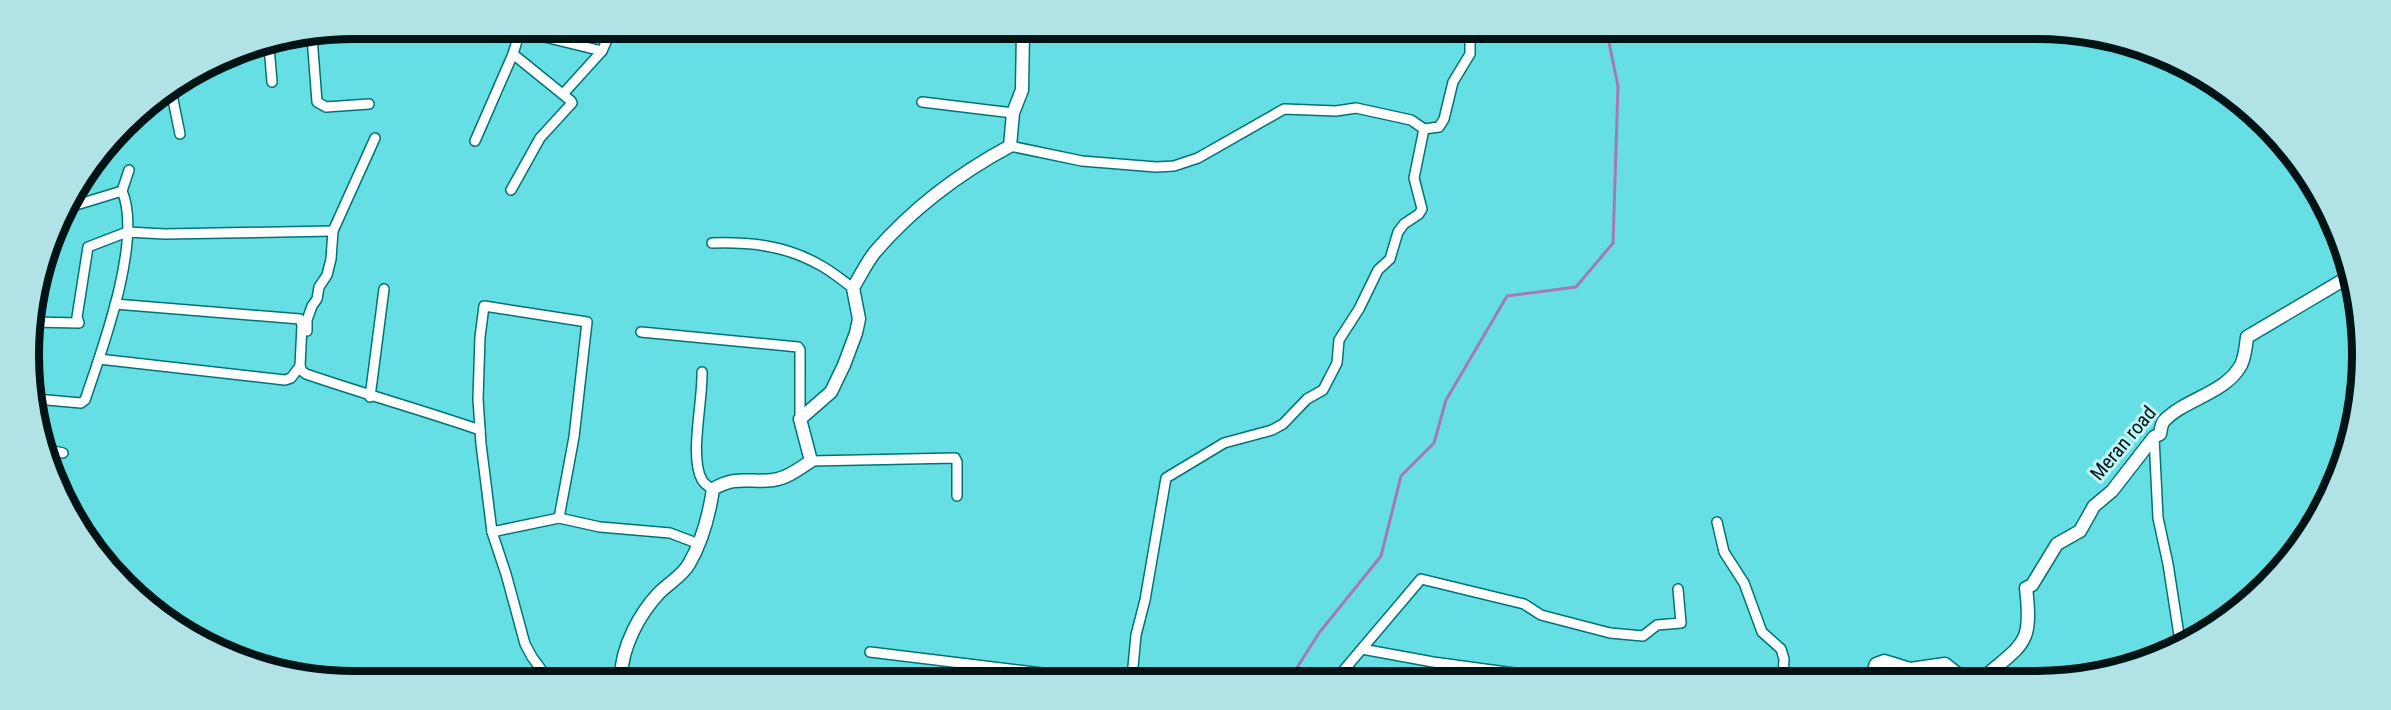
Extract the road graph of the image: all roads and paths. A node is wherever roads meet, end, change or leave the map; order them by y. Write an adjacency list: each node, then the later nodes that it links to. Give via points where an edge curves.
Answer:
1 (518, 39): 9 (street)
2 (553, 39): 8 (street)
3 (607, 39): 8 (street)
4 (1023, 39): 15 (street, via 1022,90)
5 (1470, 39): 16 (street, via 1470,54 1453,82 1444,120 1439,127)
6 (312, 42): 14 (street, via 317,102 326,107)
7 (269, 51): 10 (street)
8 (602, 51): 11 (street)
9 (513, 54): 11 (street); 19 (street)
10 (272, 82)
11 (563, 94): 22 (street, via 572,101 571,106 540,138)
12 (172, 97): 17 (street)
13 (922, 102): 15 (street)
14 (369, 104)
15 (1013, 113): 20 (street)
16 (1424, 129): 20 (street, via 1411,120 1356,108 1284,109 1198,158 1156,167 1082,161); 58 (street, via 1414,178 1422,209 1398,232 1390,259 1378,270 1339,340 1337,363 1323,390 1307,399 1283,424 1224,443 1166,478)
17 (180, 135)
18 (375, 138): 25 (street)
19 (475, 141)
20 (1010, 146): 29 (street, via 970,168 906,220 874,254)
21 (129, 170): 23 (street)
22 (511, 190)
23 (122, 191): 24 (street); 26 (street, via 127,202)
24 (77, 205)
25 (333, 231): 26 (street); 35 (street, via 327,275 307,320)
26 (127, 232): 31 (street, via 124,269); 32 (street, via 88,247 79,323)
27 (712, 243): 29 (street, via 777,247 818,263)
28 (2343, 280): 41 (street, Meran road, via 2247,337 2244,359 2237,371 2212,392 2164,420 2160,434)
29 (853, 288): 39 (street, via 859,319 844,365 831,392)
30 (384, 289): 37 (street)
31 (115, 304): 34 (street); 35 (street, via 300,319)
32 (41, 322)
33 (641, 332): 39 (street, via 798,346)
34 (99, 359): 35 (street, via 285,380); 38 (street, via 83,402)
35 (303, 370): 37 (street)
36 (702, 372): 45 (street, via 695,446 701,478)
37 (370, 397): 40 (street)
38 (42, 399)
39 (800, 419): 44 (street)
40 (480, 430): 47 (street, via 484,306 587,322 574,437); 49 (street)
41 (2154, 437): 52 (street, via 2158,518); 64 (street, Meran road, via 2112,491 2094,506 2080,531 2057,544 2032,585 2026,588 2030,619 2026,636 2014,654)
42 (54, 451): 43 (street)
43 (63, 453)
44 (811, 461): 45 (street, via 773,480 728,481); 46 (street, via 955,458)
45 (713, 489): 50 (street)
46 (957, 496)
47 (559, 518): 49 (street); 50 (street, via 623,530 670,533)
48 (1716, 522): 61 (street, via 1724,552 1744,583 1762,632 1781,649)
49 (492, 532): 55 (street, via 525,644)
50 (699, 544): 56 (street, via 683,572 643,614 621,662)
51 (1678, 588): 53 (street, via 1681,623 1657,625 1643,636 1580,626 1540,615 1524,604 1421,579)
52 (2179, 636)
53 (1362, 649): 59 (street); 60 (street)
54 (870, 652): 57 (street)
55 (542, 671)
56 (621, 671)
57 (1027, 671)
58 (1133, 671)
59 (1343, 671)
60 (1499, 671)
61 (1783, 671)
62 (1874, 671): 63 (street, via 1876,664 1884,661 1910,669 1945,664)
63 (1954, 671)
64 (1992, 671)

